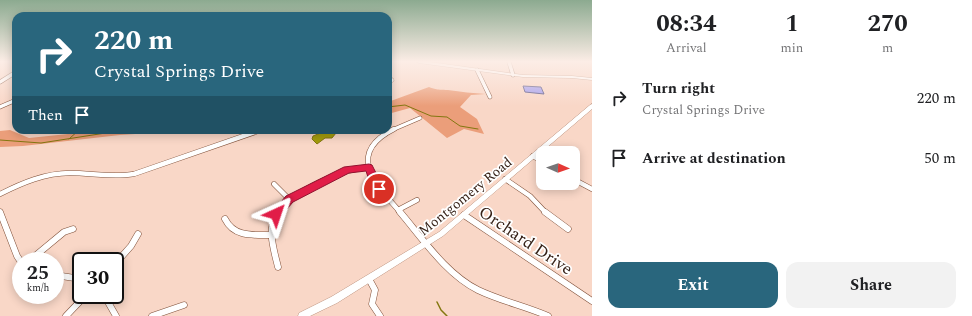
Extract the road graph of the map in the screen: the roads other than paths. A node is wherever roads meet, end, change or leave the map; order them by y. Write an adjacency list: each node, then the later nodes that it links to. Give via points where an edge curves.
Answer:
1 (480, 77): 4 (street)
2 (537, 77): 3 (main road, via 578,77)
3 (592, 80)
4 (490, 97)
5 (12, 102): 7 (street)
6 (592, 106): 12 (main road, Montgomery Road)
7 (0, 107)
8 (420, 118): 9 (street)
9 (392, 130)
10 (249, 134): 19 (street, via 134,174 117,177 76,173 52,175 26,182)
11 (384, 134): 14 (street, via 377,140 369,154)
12 (533, 156): 13 (street); 15 (main road, Montgomery Road)
13 (536, 158)
14 (369, 168): 20 (street, via 342,171); 22 (street, via 375,183)
15 (506, 179): 24 (main road, Montgomery Road); 27 (street)
16 (580, 183): 18 (street)
17 (274, 184): 20 (street)
18 (592, 189)
19 (0, 194)
20 (289, 199): 29 (street, via 276,214)
21 (417, 200): 22 (street)
22 (398, 210): 30 (street)
23 (0, 212): 31 (street)
24 (464, 215): 30 (main road, Montgomery Road); 36 (street, Orchard Drive)
25 (225, 219): 29 (street, via 230,228 238,233)
26 (73, 229): 32 (street, via 59,236)
27 (568, 229)
28 (138, 234): 33 (street)
29 (270, 235): 34 (street)
30 (427, 243): 35 (main road, Montgomery Road); 45 (street, via 469,284 488,294)
31 (15, 252)
32 (40, 252)
33 (124, 254)
34 (278, 267)
35 (369, 279): 43 (main road, Montgomery Road); 44 (street, via 375,290 372,304)
36 (592, 301)
37 (77, 304): 40 (street)
38 (111, 304): 41 (street)
39 (184, 305): 42 (street)
40 (66, 316)
41 (116, 316)
42 (152, 316)
43 (302, 316)
44 (380, 316)
45 (548, 316)

